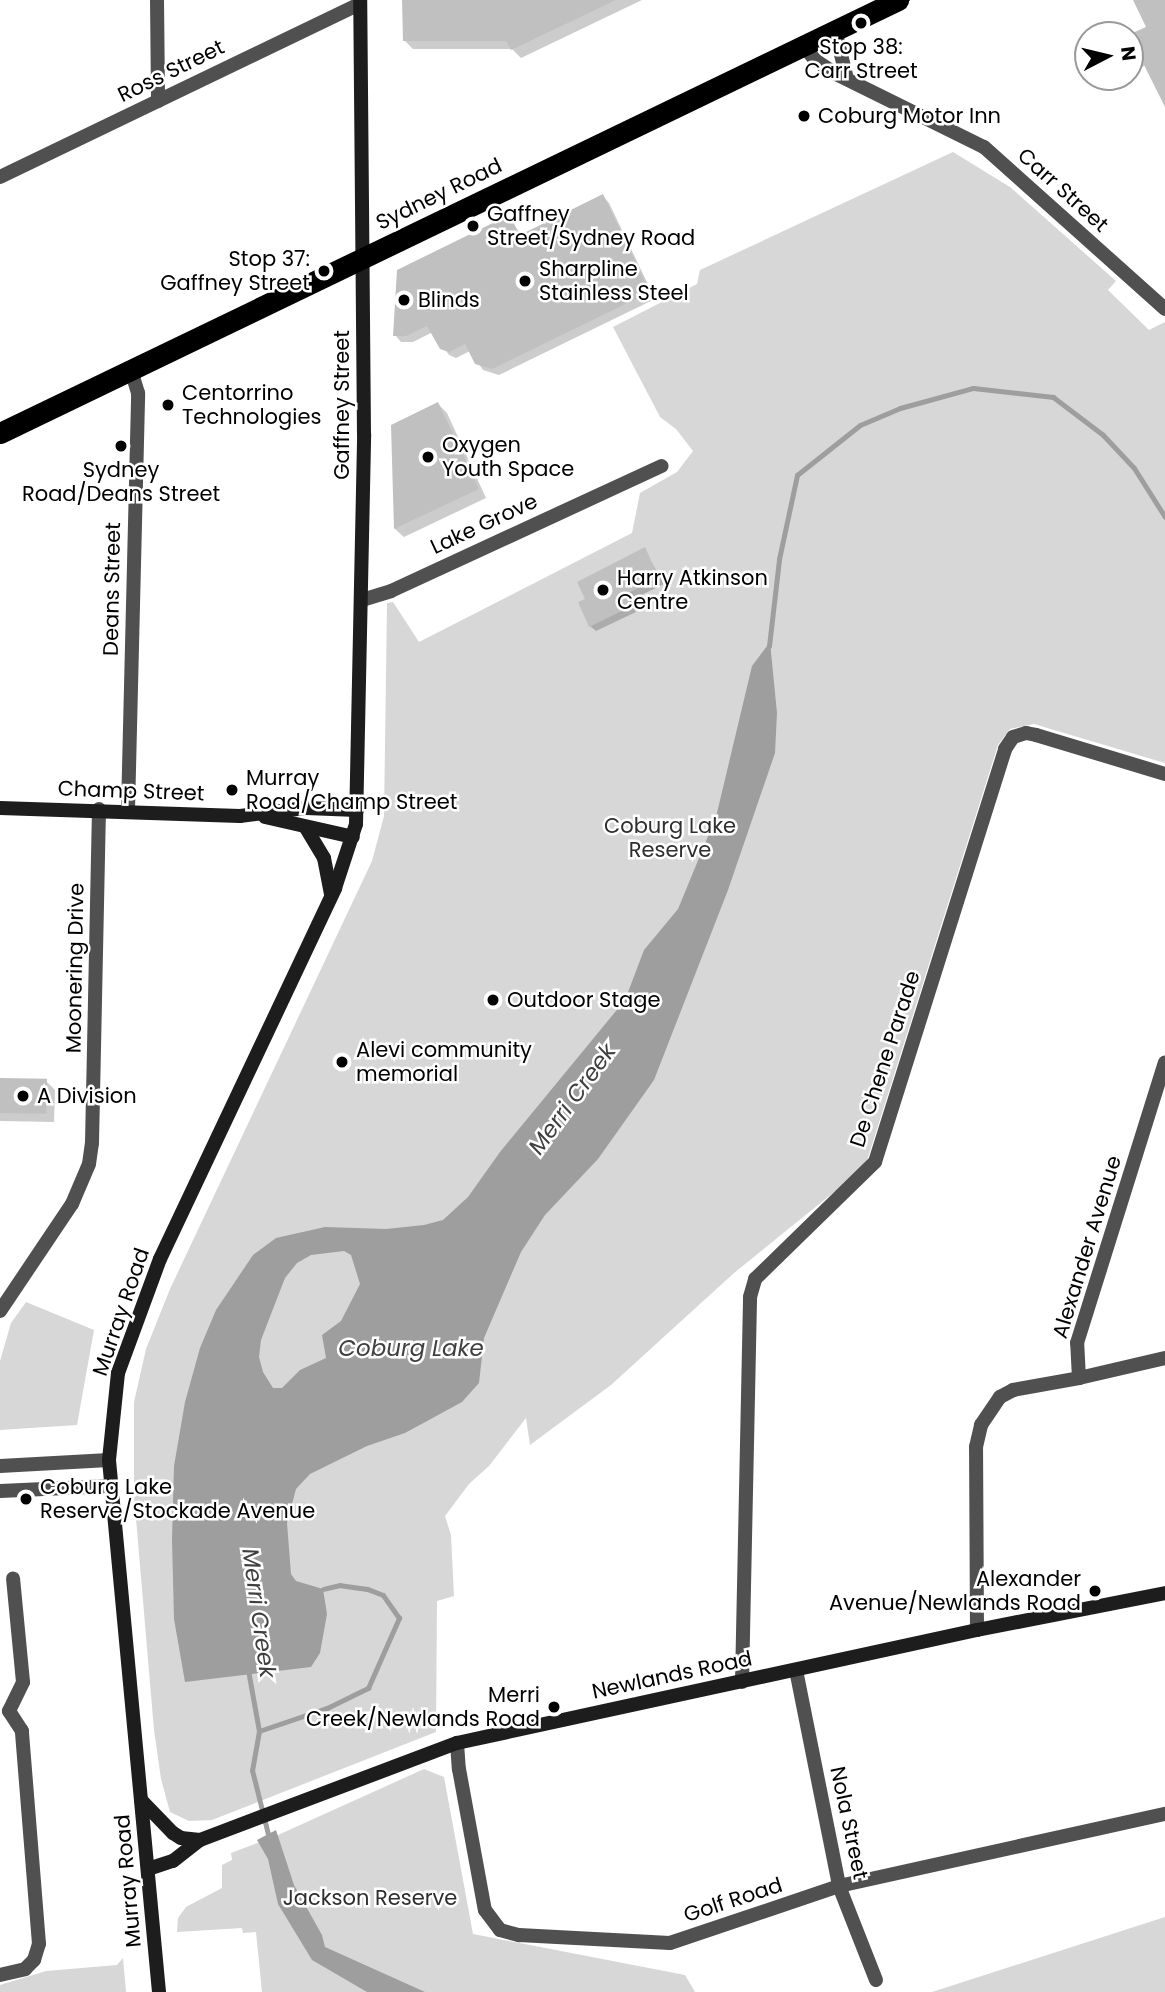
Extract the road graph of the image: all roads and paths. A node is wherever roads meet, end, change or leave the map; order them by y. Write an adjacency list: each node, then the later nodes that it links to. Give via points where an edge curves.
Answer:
1 (156, 0): 7 (street)
2 (898, 0): 4 (highway, Sydney Road)
3 (360, 2): 7 (street, Ross Street); 9 (main road, Gaffney Street)
4 (835, 30): 5 (highway, Sydney Road); 6 (street)
5 (804, 46): 6 (street, Carr Street, via 823,66); 9 (highway, Sydney Road)
6 (847, 79): 10 (street, Carr Street, via 984,147)
7 (158, 101): 8 (street, Ross Street)
8 (0, 177)
9 (363, 258): 11 (highway, Sydney Road); 14 (main road, Gaffney Street)
10 (1165, 309)
11 (131, 370): 12 (highway, Sydney Road); 18 (street, Deans Street, via 138,393)
12 (0, 433)
13 (662, 466): 14 (street, Lake Grove, via 391,591)
14 (362, 600): 19 (main road, Gaffney Street)
15 (1165, 774): 36 (street, De Chene Parade, via 1036,735 1013,737 1005,749 875,1162 755,1279 750,1297)
16 (0, 808): 17 (main road, Champ Street)
17 (99, 809): 18 (main road, Champ Street); 25 (street, Moonering Drive, via 89,1164 72,1204)
18 (128, 810): 20 (main road, Champ Street)
19 (357, 810): 20 (main road, Champ Street, via 306,808); 22 (main road, Murray Road)
20 (261, 816): 21 (main road, Champ Street)
21 (306, 828): 22 (main road, Champ Street); 23 (main road, via 324,858)
22 (353, 836): 23 (main road, Murray Road)
23 (331, 896): 28 (main road, Murray Road, via 160,1259 118,1373)
24 (1165, 1063): 27 (street, Alexander Avenue, via 1077,1343)
25 (2, 1303)
26 (1165, 1358): 27 (street)
27 (1079, 1378): 34 (street, via 1013,1390 1000,1397 981,1425 976,1447)
28 (108, 1460): 29 (street); 30 (main road, Murray Road)
29 (0, 1466)
30 (110, 1486): 31 (street); 39 (main road, Murray Road)
31 (0, 1491)
32 (13, 1578): 37 (street, via 23,1682)
33 (1165, 1593): 34 (main road, Newlands Road)
34 (977, 1630): 35 (main road, Newlands Road)
35 (796, 1670): 36 (main road, Newlands Road); 43 (street, Nola Street)
36 (742, 1682): 38 (main road, Newlands Road)
37 (4, 1710): 44 (street, via 22,1731 39,1944 25,1969)
38 (457, 1743): 41 (main road, Newlands Road); 43 (street, Golf Road, via 485,1910 500,1930 519,1935 670,1943)
39 (141, 1800): 41 (main road, via 173,1833); 42 (main road, Murray Road)
40 (1165, 1814): 43 (street, Golf Road)
41 (205, 1838): 42 (main road, Newlands Road, via 173,1861)
42 (148, 1869): 46 (main road, Murray Road)
43 (839, 1886): 45 (street, Nola Street)
44 (0, 1975)
45 (876, 1980)
46 (159, 1992)

